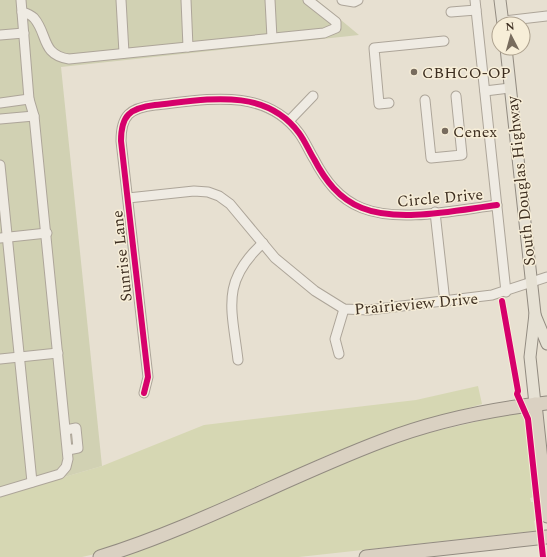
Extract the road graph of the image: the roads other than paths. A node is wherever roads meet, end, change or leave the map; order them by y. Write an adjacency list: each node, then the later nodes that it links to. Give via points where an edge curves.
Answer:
1 (21, 0): 10 (street)
2 (121, 0): 20 (street)
3 (186, 0): 19 (street)
4 (270, 0): 17 (street)
5 (308, 0): 17 (street, via 336,22 336,28 324,33)
6 (342, 0): 7 (street)
7 (358, 0)
8 (500, 0): 12 (main road)
9 (475, 5): 11 (street); 23 (street)
10 (22, 12): 15 (street); 20 (street, via 33,17 52,52 61,58)
11 (451, 12)
12 (502, 16)
13 (547, 16): 14 (street)
14 (531, 18)
15 (24, 33): 16 (street); 26 (street)
16 (0, 35)
17 (272, 38): 19 (street)
18 (444, 41): 29 (street, via 374,48 379,104)
19 (188, 47): 20 (street)
20 (124, 53)
21 (507, 56): 22 (main road, South Douglas Highway)
22 (510, 88): 23 (street); 42 (main road, South Douglas Highway)
23 (484, 91): 36 (street)
24 (313, 96): 33 (street)
25 (456, 96): 27 (street, via 462,155 431,158)
26 (29, 100): 28 (street); 30 (street)
27 (425, 100)
28 (0, 102)
29 (389, 104)
30 (34, 116): 32 (street); 38 (street)
31 (125, 116): 33 (street, Circle Drive, via 146,106 222,98 242,99 276,112); 35 (street, Sunrise Lane, via 121,127 121,141)
32 (0, 119)
33 (289, 121): 37 (street, Circle Drive, via 299,133 323,176 348,201 382,214 407,216)
34 (0, 165): 39 (street)
35 (128, 198): 40 (street, Prairieview Drive, via 194,191 208,192 230,204); 53 (street, Sunrise Lane, via 148,377)
36 (497, 205): 37 (street, Circle Drive); 43 (street)
37 (435, 212): 44 (street)
38 (47, 233): 39 (street); 48 (street)
39 (4, 238): 50 (street)
40 (263, 243): 45 (street, Prairieview Drive, via 275,258 293,273 329,301); 52 (street, via 249,255 239,269 233,285 232,301)
41 (547, 277): 42 (street, Prairieview Drive)
42 (532, 282): 43 (street, Prairieview Drive); 46 (main road, South Douglas Highway)
43 (506, 292): 44 (street, Prairieview Drive)
44 (445, 302): 45 (street, Prairieview Drive, via 369,310)
45 (344, 309): 49 (street, via 335,340)
46 (535, 314): 47 (main road, South Douglas Highway); 54 (main road, South Douglas Highway, via 530,356)
47 (547, 344)
48 (58, 353): 50 (street); 55 (street, via 68,450 66,467 60,474)
49 (339, 354)
50 (20, 357): 51 (street); 55 (street)
51 (0, 359)
52 (238, 360)
53 (144, 393)
54 (541, 403): 57 (highway, South Douglas Highway); 59 (highway, via 467,417 384,440 172,532)
55 (32, 482): 56 (street)
56 (0, 492)
57 (547, 516)
58 (547, 537): 60 (highway)
59 (100, 557)
60 (366, 557)

